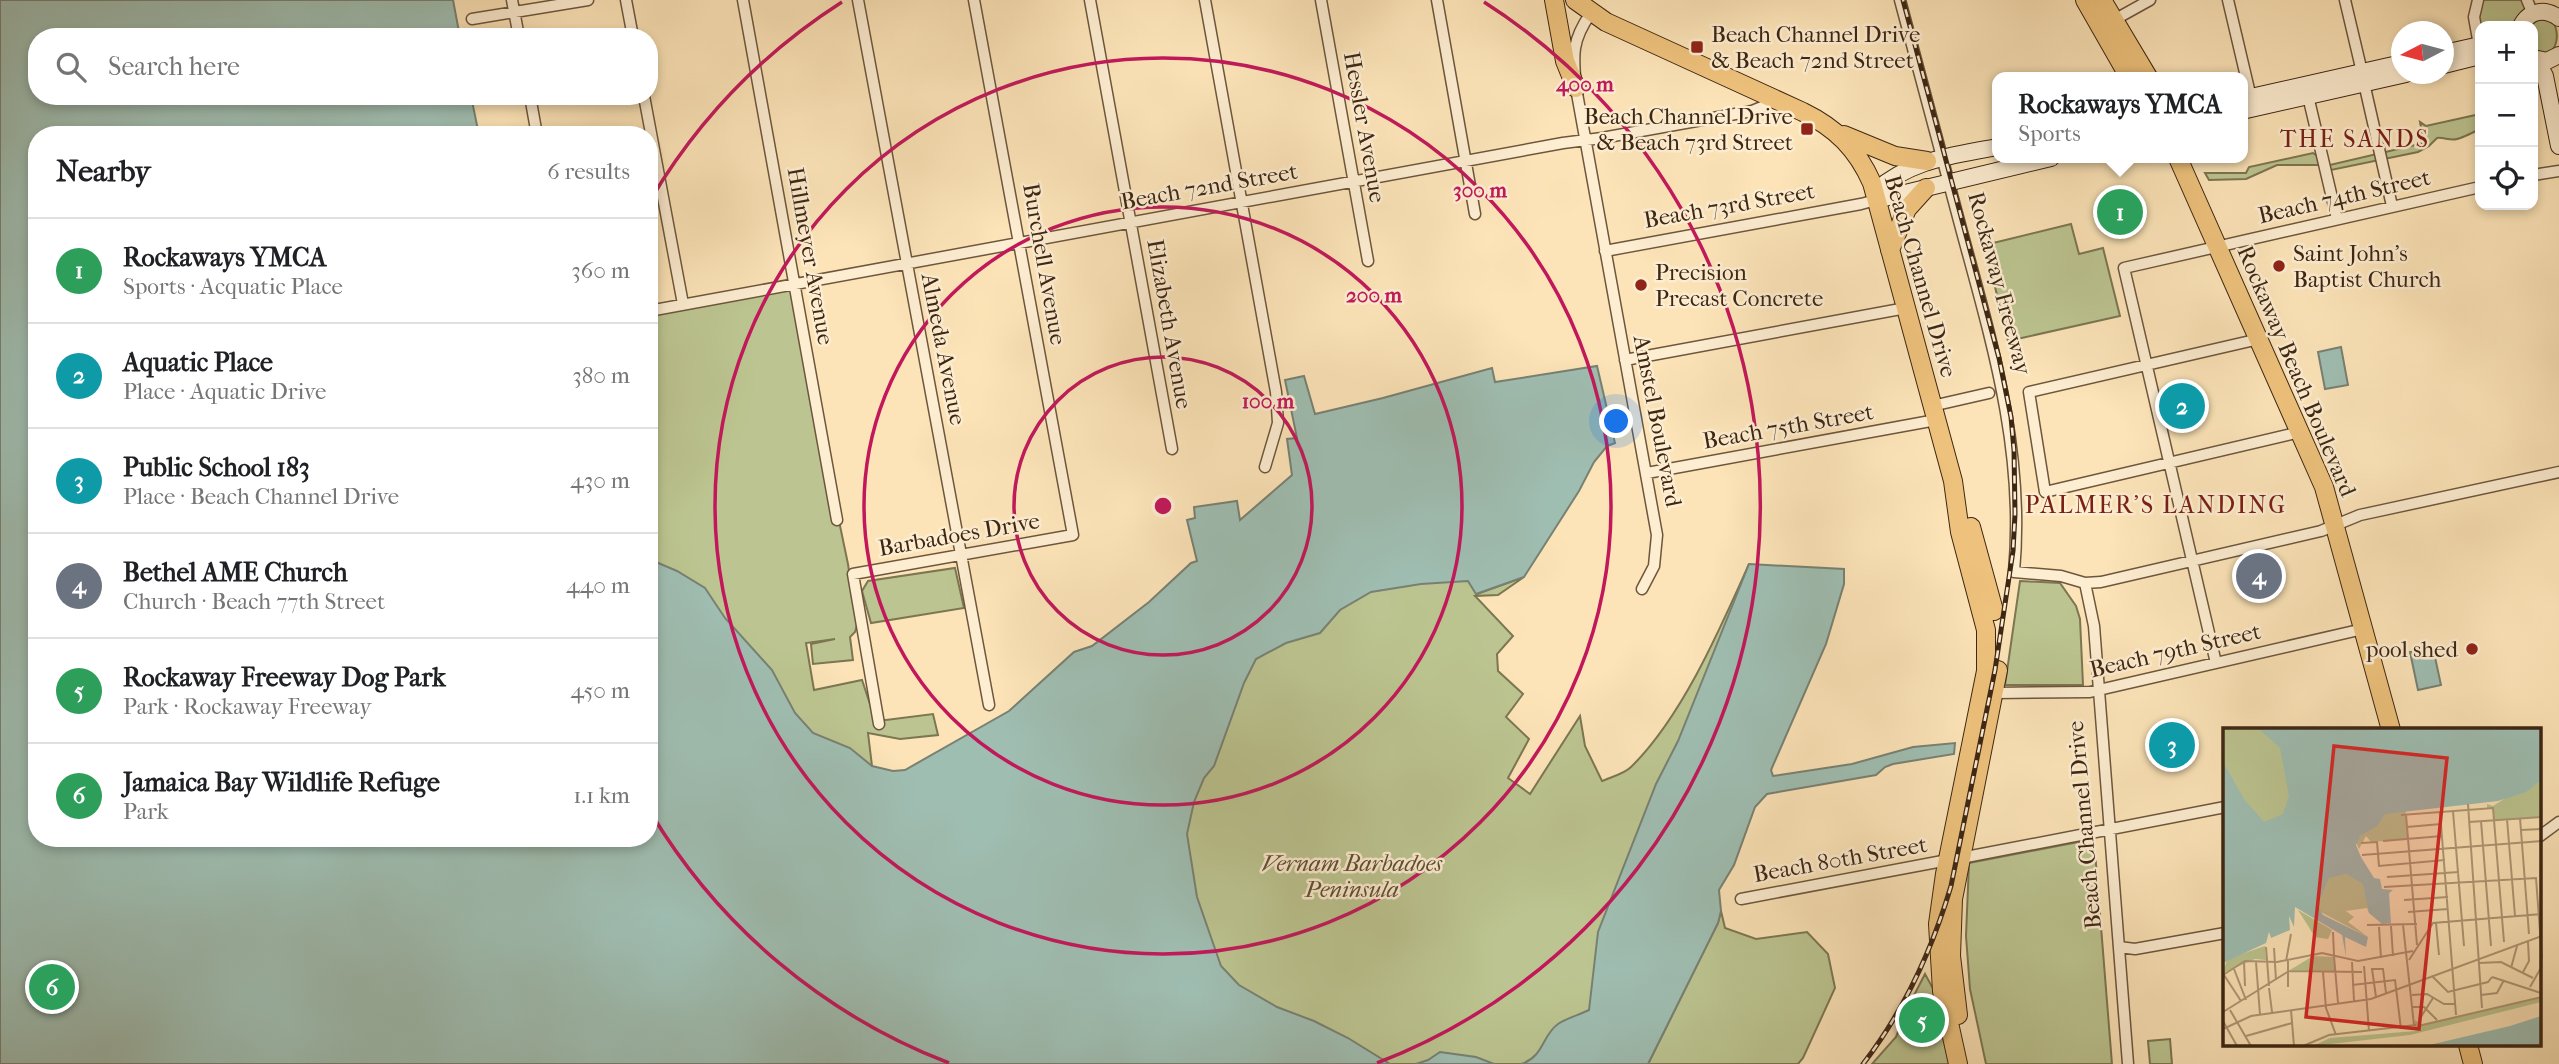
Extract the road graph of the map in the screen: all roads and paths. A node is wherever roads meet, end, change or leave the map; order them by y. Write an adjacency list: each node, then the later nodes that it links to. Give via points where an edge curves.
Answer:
1 (512, 0): 21 (street)
2 (588, 0): 21 (street)
3 (626, 0): 28 (street)
4 (743, 0): 78 (street, Hillmeyer Avenue)
5 (858, 0): 77 (street, Almeda Avenue)
6 (974, 0): 72 (street, Burchell Avenue)
7 (1090, 0): 71 (street, Elizabeth Avenue)
8 (1205, 0): 67 (street)
9 (1321, 0): 62 (street, Hessler Avenue)
10 (1437, 0): 56 (street)
11 (1554, 0): 42 (main road, via 1565,61)
12 (1575, 0): 22 (main road, Beach Channel Drive)
13 (1900, 0): 55 (street, Rockaway Freeway)
14 (2085, 0): 37 (main road)
15 (2102, 0): 25 (main road)
16 (2150, 0): 25 (street)
17 (2228, 0): 39 (street)
18 (2346, 0): 41 (street)
19 (2475, 1): 26 (street)
20 (2530, 7): 23 (street)
21 (514, 12): 24 (street); 27 (street)
22 (1591, 13): 42 (street, Amstel Boulevard, via 1575,42); 44 (main road, Beach Channel Drive)
23 (2559, 18)
24 (472, 19)
25 (2114, 20): 38 (main road)
26 (2475, 23)
27 (517, 28)
28 (631, 28)
29 (2475, 52): 30 (street)
30 (2454, 53)
31 (2475, 54): 34 (street)
32 (2559, 55): 33 (street)
33 (2538, 60)
34 (2454, 61)
35 (2538, 65): 53 (street, via 2545,76)
36 (2391, 67): 41 (street)
37 (2126, 72)
38 (2145, 72)
39 (2240, 72)
40 (2391, 75): 41 (street)
41 (2363, 77): 43 (street); 45 (street); 68 (street)
42 (1576, 88): 52 (street, Amstel Boulevard)
43 (2308, 96): 46 (street); 70 (street)
44 (1773, 98): 51 (main road, Beach Channel Drive); 52 (street, Beach 72nd Street, via 1752,111)
45 (2248, 102)
46 (2248, 103)
47 (532, 105): 49 (street)
48 (646, 105): 50 (street)
49 (535, 126)
50 (650, 126)
51 (1838, 132): 55 (main road, via 1895,156); 66 (main road, Beach Channel Drive, via 1860,159)
52 (1585, 140): 56 (street, Beach 72nd Street); 75 (street, Amstel Boulevard)
53 (2559, 146)
54 (1992, 148): 55 (street, Beach 73rd Street)
55 (1935, 159): 63 (street, Rockaway Freeway); 66 (street, Beach 73rd Street, via 1888,180)
56 (1466, 160): 62 (street, Beach 72nd Street); 69 (street)
57 (2030, 163): 63 (street, Beach 73rd Street)
58 (2180, 163): 73 (main road, Rockaway Beach Boulevard)
59 (658, 171): 79 (street)
60 (2559, 171): 61 (street)
61 (2538, 174)
62 (1354, 181): 67 (street, Beach 72nd Street); 76 (street, Hessler Avenue)
63 (1949, 182): 64 (street, Beach 73rd Street); 99 (street, Rockaway Freeway, via 2002,382 2016,489 2014,572)
64 (1926, 188): 66 (street, Beach 73rd Street); 74 (main road, via 1907,209)
65 (2475, 188): 68 (street, Beach 74th Street)
66 (1871, 199): 74 (main road, Beach Channel Drive); 75 (street, Beach 73rd Street)
67 (1242, 201): 71 (street, Beach 72nd Street); 90 (street, via 1279,412)
68 (2392, 206): 70 (street, Beach 74th Street)
69 (1475, 214)
70 (2337, 219): 73 (street, Beach 74th Street)
71 (1130, 222): 72 (street, Beach 72nd Street); 88 (street, Elizabeth Avenue)
72 (1020, 243): 77 (street, Beach 72nd Street); 95 (street, Burchell Avenue)
73 (2218, 246): 82 (main road, Rockaway Beach Boulevard); 84 (street, Beach 74th Street, via 2124,268)
74 (1890, 250): 80 (main road, Beach Channel Drive)
75 (1605, 251): 83 (street, Amstel Boulevard)
76 (1368, 261)
77 (906, 263): 78 (street, Beach 72nd Street); 96 (street, Almeda Avenue)
78 (795, 285): 79 (street, Beach 72nd Street); 93 (street, Hillmeyer Avenue)
79 (683, 304): 81 (street, Beach 72nd Street)
80 (1906, 308): 83 (street); 86 (main road, Beach Channel Drive)
81 (658, 309)
82 (2259, 339): 84 (street); 87 (main road, Rockaway Beach Boulevard)
83 (1625, 360): 92 (street, Amstel Boulevard)
84 (2146, 365): 89 (street); 89 (street, via 2029,392 2045,492)
85 (1989, 393): 86 (street, Beach 75th Street)
86 (1934, 413): 92 (street, Beach 75th Street); 98 (main road, Beach Channel Drive, via 1972,530)
87 (2300, 432): 89 (street); 94 (main road, Rockaway Beach Boulevard)
88 (1172, 449)
89 (2169, 463): 97 (street)
90 (1265, 467)
91 (2559, 472): 94 (street, via 2360,515)
92 (1647, 473): 100 (street, Amstel Boulevard, via 1658,541 1654,566)
93 (837, 520)
94 (2335, 525): 97 (street); 101 (main road, Rockaway Beach Boulevard)
95 (1073, 535): 96 (street, Barbadoes Drive)
96 (962, 556): 105 (street, Almeda Avenue); 106 (street, Barbadoes Drive, via 853,574)
97 (2192, 561): 99 (street); 102 (street)
98 (1976, 568): 104 (main road, via 2000,648); 112 (main road, via 1987,663)
99 (2085, 583): 103 (street, Beach Channel Drive, via 2094,626)
100 (1642, 589)
101 (2363, 629): 102 (street, Beach 79th Street); 107 (main road, Rockaway Beach Boulevard)
102 (2216, 663): 103 (street, Beach 79th Street)
103 (2098, 690): 104 (street, Beach 79th Street); 110 (street, Beach Channel Drive)
104 (1994, 693): 112 (main road)
105 (989, 705)
106 (879, 724)
107 (2390, 728)
108 (2223, 807): 110 (street, Beach 80th Street)
109 (2559, 822): 111 (street)
110 (2110, 829): 112 (street, Beach 80th Street); 115 (street, Beach Channel Drive)
111 (2542, 835)
112 (1954, 859): 113 (street, Beach 80th Street); 117 (main road, via 1939,912 1939,964); 118 (main road, via 1951,956)
113 (1741, 898)
114 (2223, 933): 115 (street, via 2135,949)
115 (2119, 947): 119 (street, Beach Channel Drive)
116 (2468, 1046): 120 (main road)
117 (1958, 1064)
118 (1970, 1064)
119 (2128, 1064)
120 (2473, 1064)

